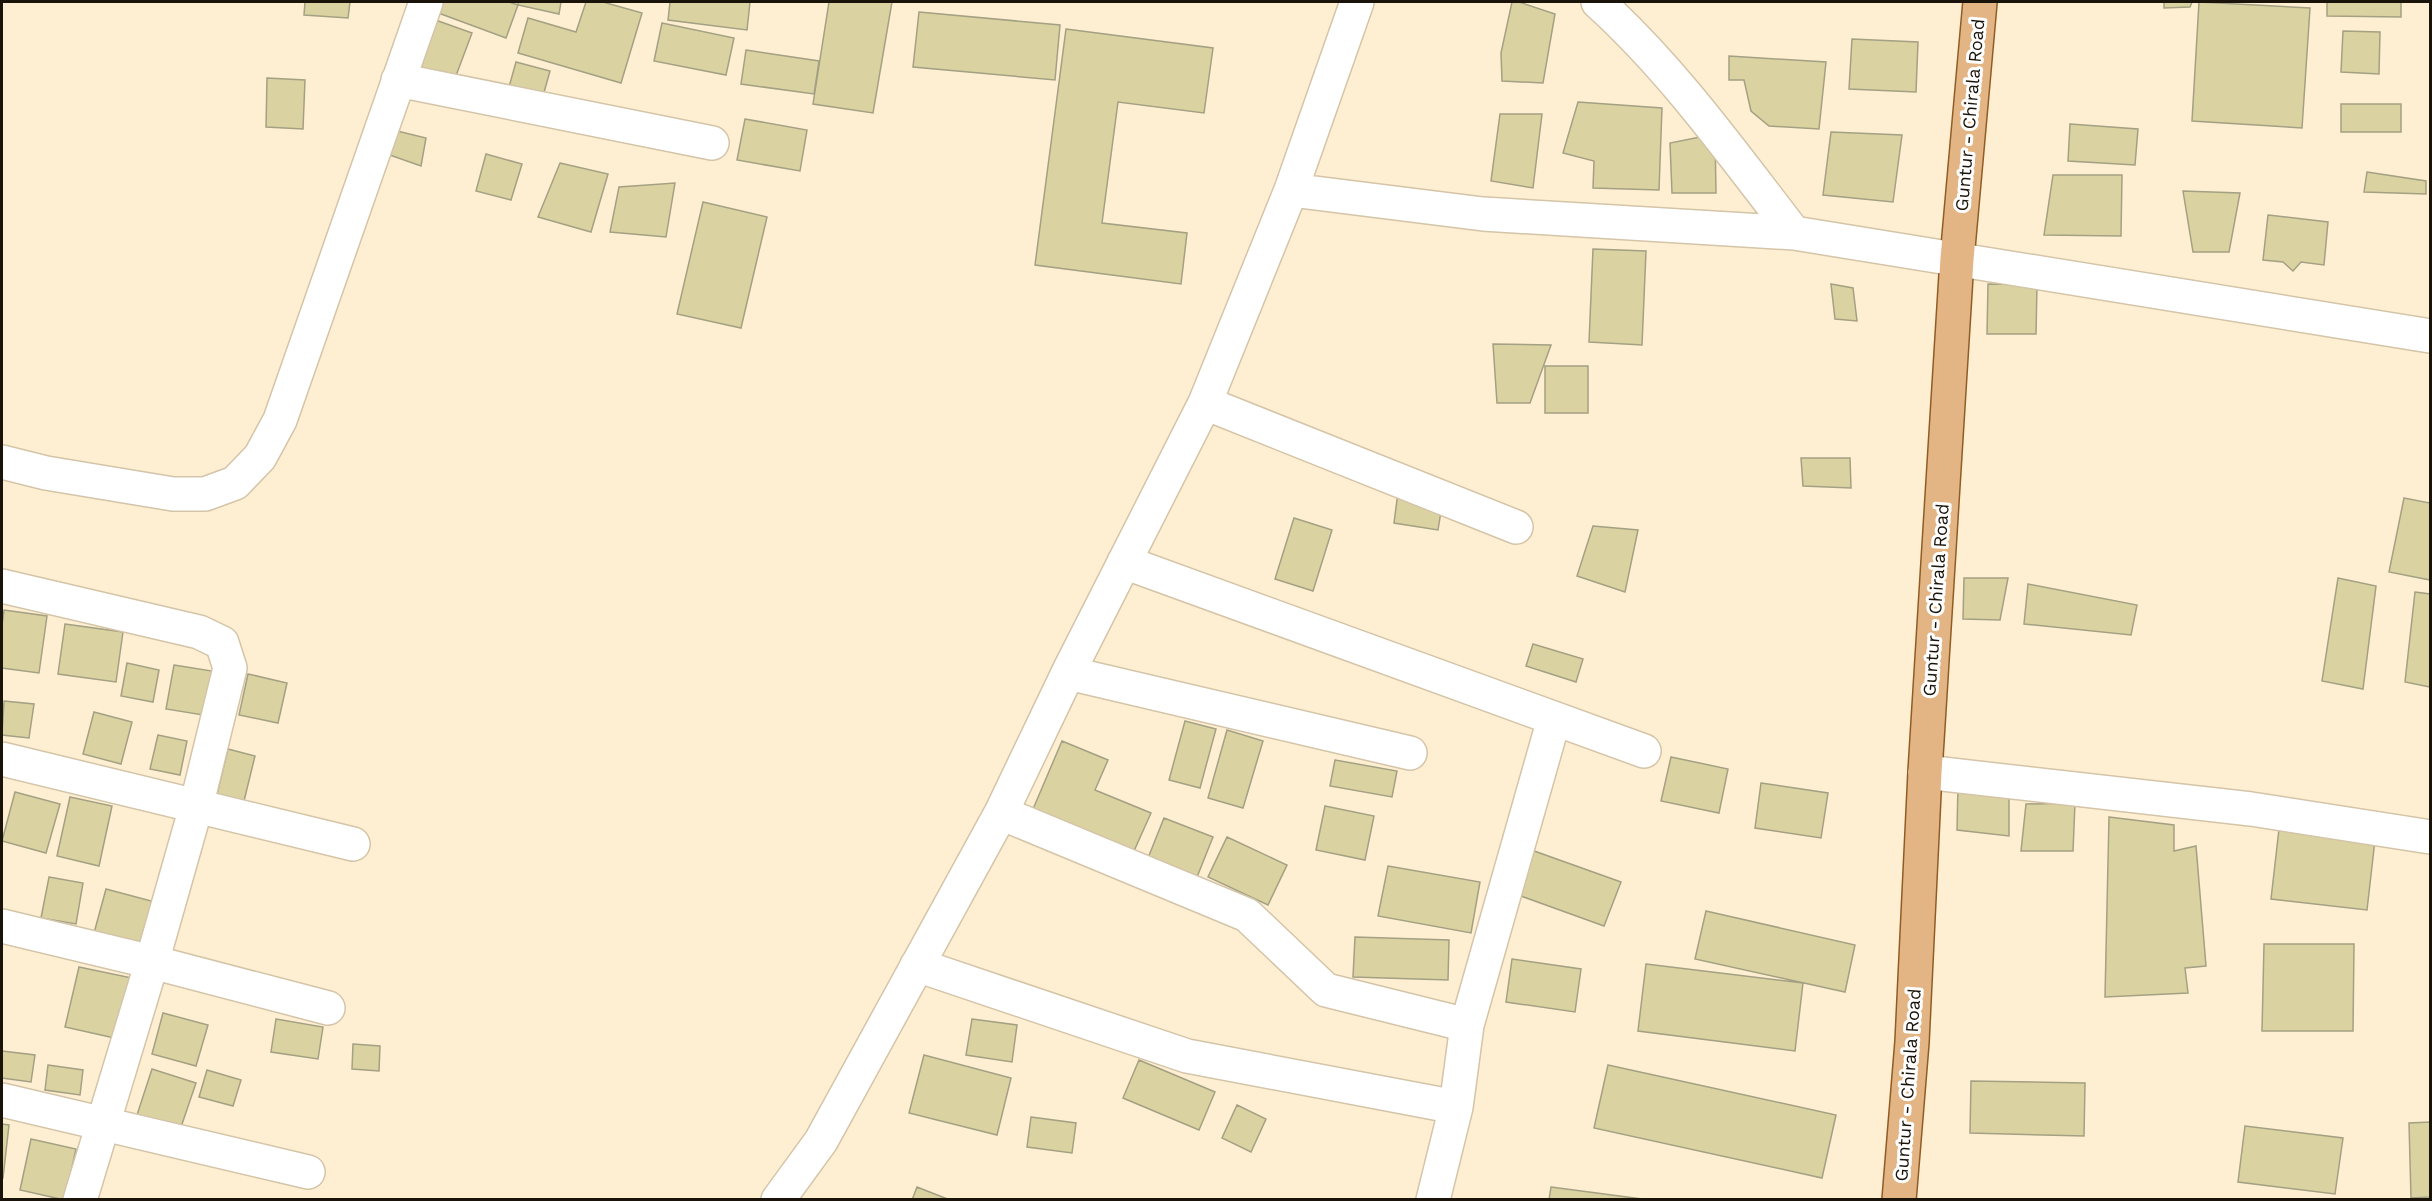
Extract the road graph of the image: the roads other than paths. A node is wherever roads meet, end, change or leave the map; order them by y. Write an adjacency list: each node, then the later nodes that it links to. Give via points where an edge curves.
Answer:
1 (426, 2): 5 (street)
2 (1357, 2): 7 (street)
3 (1598, 2): 8 (street, via 1627,28 1691,100)
4 (1980, 2): 9 (main road, Guntur - Chirala Road)
5 (398, 80): 6 (street); 12 (street, via 280,420 260,457 235,483 205,494 173,494)
6 (712, 143)
7 (1291, 190): 8 (street, via 1483,214); 11 (street)
8 (1794, 233): 9 (street)
9 (1957, 259): 10 (street); 21 (main road, Guntur - Chirala Road)
10 (2430, 336)
11 (1206, 403): 13 (street); 14 (street)
12 (2, 462)
13 (1516, 527)
14 (1124, 562): 16 (street); 17 (street)
15 (2, 586): 22 (street, via 199,632 222,643 230,668)
16 (1068, 673): 19 (street); 23 (street)
17 (1554, 718): 18 (street); 30 (street)
18 (1644, 751)
19 (1410, 753)
20 (2, 759): 22 (street)
21 (1925, 772): 24 (street, via 2251,809); 38 (main road, Guntur - Chirala Road, via 1912,1042)
22 (196, 807): 25 (street); 27 (street)
23 (1001, 813): 28 (street); 30 (street, via 1247,915 1326,990)
24 (2430, 837)
25 (353, 844)
26 (2, 926): 27 (street)
27 (153, 962): 29 (street); 33 (street)
28 (917, 965): 32 (street, via 1186,1056); 36 (street, via 821,1141)
29 (328, 1008)
30 (1467, 1025): 32 (street)
31 (2, 1100): 33 (street)
32 (1456, 1107): 37 (street)
33 (103, 1125): 34 (street); 35 (street)
34 (308, 1172)
35 (80, 1200)
36 (778, 1200)
37 (1433, 1200)
38 (1899, 1200)

